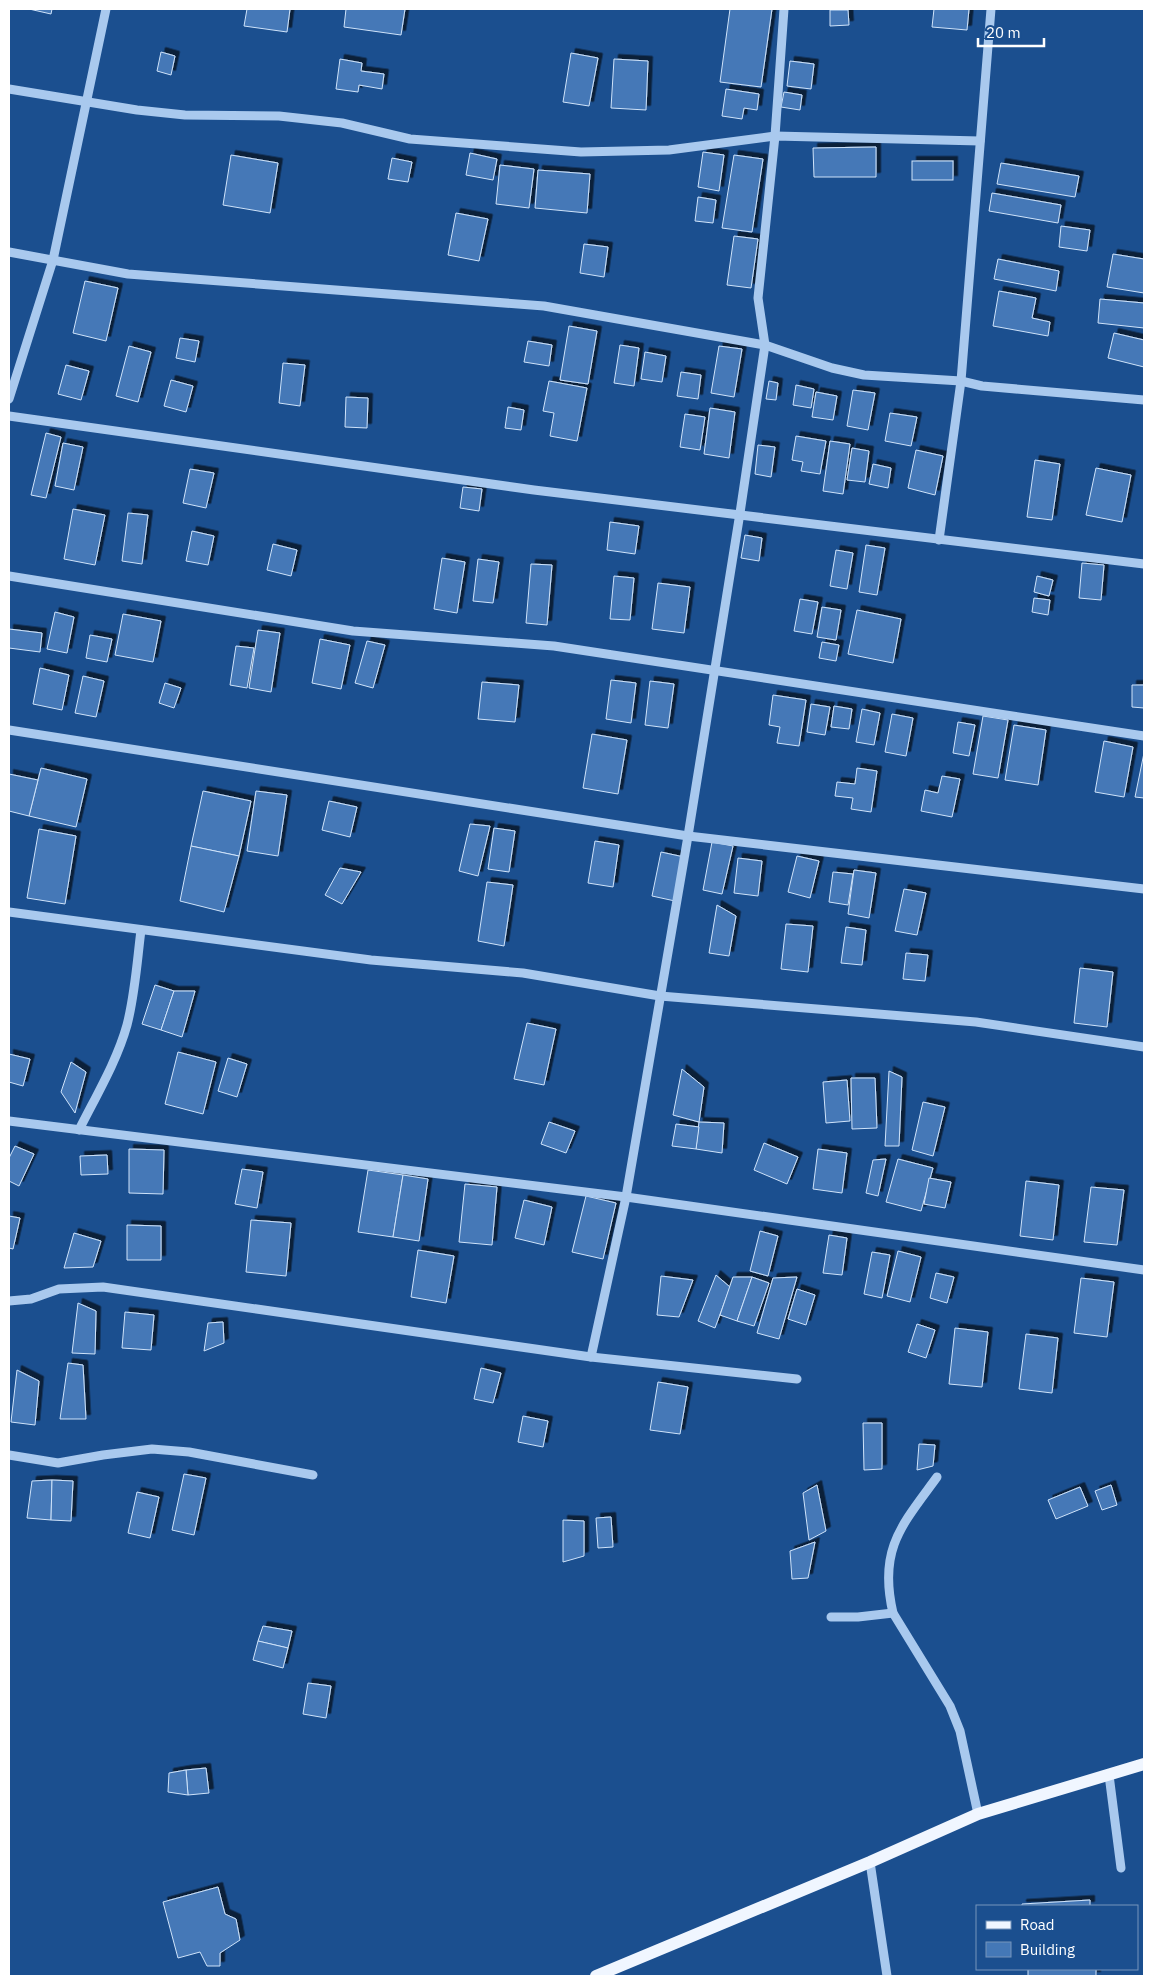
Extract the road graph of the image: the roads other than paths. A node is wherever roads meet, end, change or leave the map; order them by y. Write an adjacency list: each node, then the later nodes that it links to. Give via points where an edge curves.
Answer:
1 (106, 9): 5 (street)
2 (784, 9): 6 (street)
3 (991, 9): 7 (street)
4 (9, 89): 5 (street)
5 (87, 102): 6 (street, via 185,115 227,114 342,122 410,139 581,152 669,150); 9 (street)
6 (775, 136): 7 (street); 10 (street, via 758,298)
7 (980, 141): 11 (street)
8 (9, 252): 9 (street)
9 (53, 260): 10 (street, via 128,274 544,306); 12 (street)
10 (765, 345): 11 (street, via 832,368 864,375); 15 (street)
11 (961, 381): 13 (street, via 982,386); 16 (street)
12 (9, 399)
13 (1144, 400)
14 (9, 416): 15 (street, via 534,490)
15 (740, 514): 16 (street); 19 (street)
16 (939, 540): 17 (street)
17 (1144, 564)
18 (9, 576): 19 (street, via 353,631 554,646)
19 (713, 669): 21 (street); 22 (street)
20 (9, 730): 22 (street)
21 (1144, 736)
22 (688, 836): 23 (street); 26 (street)
23 (1144, 889)
24 (9, 912): 25 (street)
25 (141, 930): 26 (street, via 371,960 523,973); 29 (street, via 127,1026)
26 (660, 996): 27 (street, via 976,1022); 30 (street)
27 (1144, 1047)
28 (9, 1121): 29 (street)
29 (79, 1130): 30 (street)
30 (626, 1197): 31 (street); 33 (street)
31 (1144, 1270)
32 (9, 1301): 33 (street, via 31,1299 59,1289 104,1287)
33 (591, 1357): 34 (street)
34 (797, 1379)
35 (9, 1455): 36 (street, via 58,1463 152,1449 189,1452)
36 (313, 1475)
37 (937, 1477): 38 (street, via 898,1532 888,1561)
38 (892, 1612): 39 (street); 42 (street, via 950,1706 960,1731)
39 (831, 1618)
40 (1144, 1764): 41 (main road)
41 (1109, 1775): 42 (main road); 44 (street)
42 (978, 1814): 43 (main road)
43 (870, 1862): 45 (main road); 46 (street)
44 (1122, 1868)
45 (596, 1976)
46 (887, 1976)

